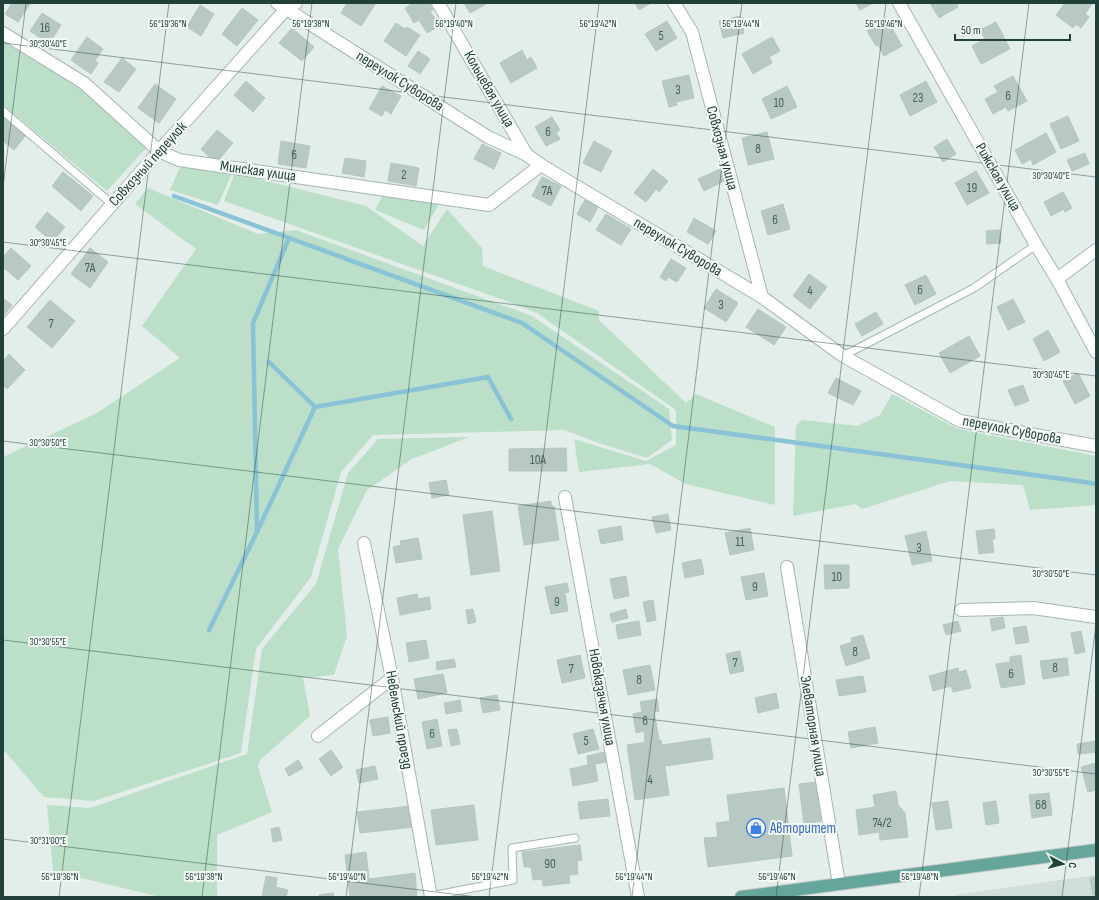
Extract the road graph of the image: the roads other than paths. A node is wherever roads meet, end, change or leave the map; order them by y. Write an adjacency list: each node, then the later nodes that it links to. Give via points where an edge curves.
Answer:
1 (438, 3): 8 (street, Кольцевая улица)
2 (674, 3): 14 (street, Совхозная улица, via 692,32)
3 (899, 3): 11 (street, Рижская улица)
4 (286, 5): 7 (street, Совхозный переулок); 8 (street, переулок Суворова, via 488,137)
5 (3, 33): 7 (street, Минская улица, via 84,83)
6 (3, 111): 10 (lane)
7 (159, 151): 9 (street, Минская улица, via 179,160 489,205); 10 (street, Совхозный переулок)
8 (527, 155): 9 (street, переулок Суворова)
9 (541, 165): 14 (street, переулок Суворова)
10 (112, 204): 15 (street, Совхозный переулок)
11 (1036, 245): 13 (street, Рижская улица); 17 (lane, via 974,288)
12 (1096, 250): 13 (street)
13 (1057, 279): 16 (street, Рижская улица)
14 (762, 297): 17 (street, переулок Суворова)
15 (3, 329)
16 (1096, 352)
17 (843, 356): 18 (street, переулок Суворова, via 960,421)
18 (1096, 446)
19 (565, 497): 30 (street, Новоказачья улица)
20 (364, 543): 24 (street, Невельский проезд)
21 (787, 568): 28 (street, Элеваторная улица)
22 (961, 610): 23 (street, via 1033,608)
23 (1096, 617)
24 (392, 678): 25 (street); 29 (street, Невельский проезд)
25 (318, 736)
26 (576, 838): 29 (lane, via 512,848 513,880)
27 (1096, 850): 28 (main road)
28 (840, 884): 31 (main road)
29 (431, 896)
30 (638, 897)
31 (742, 897)

